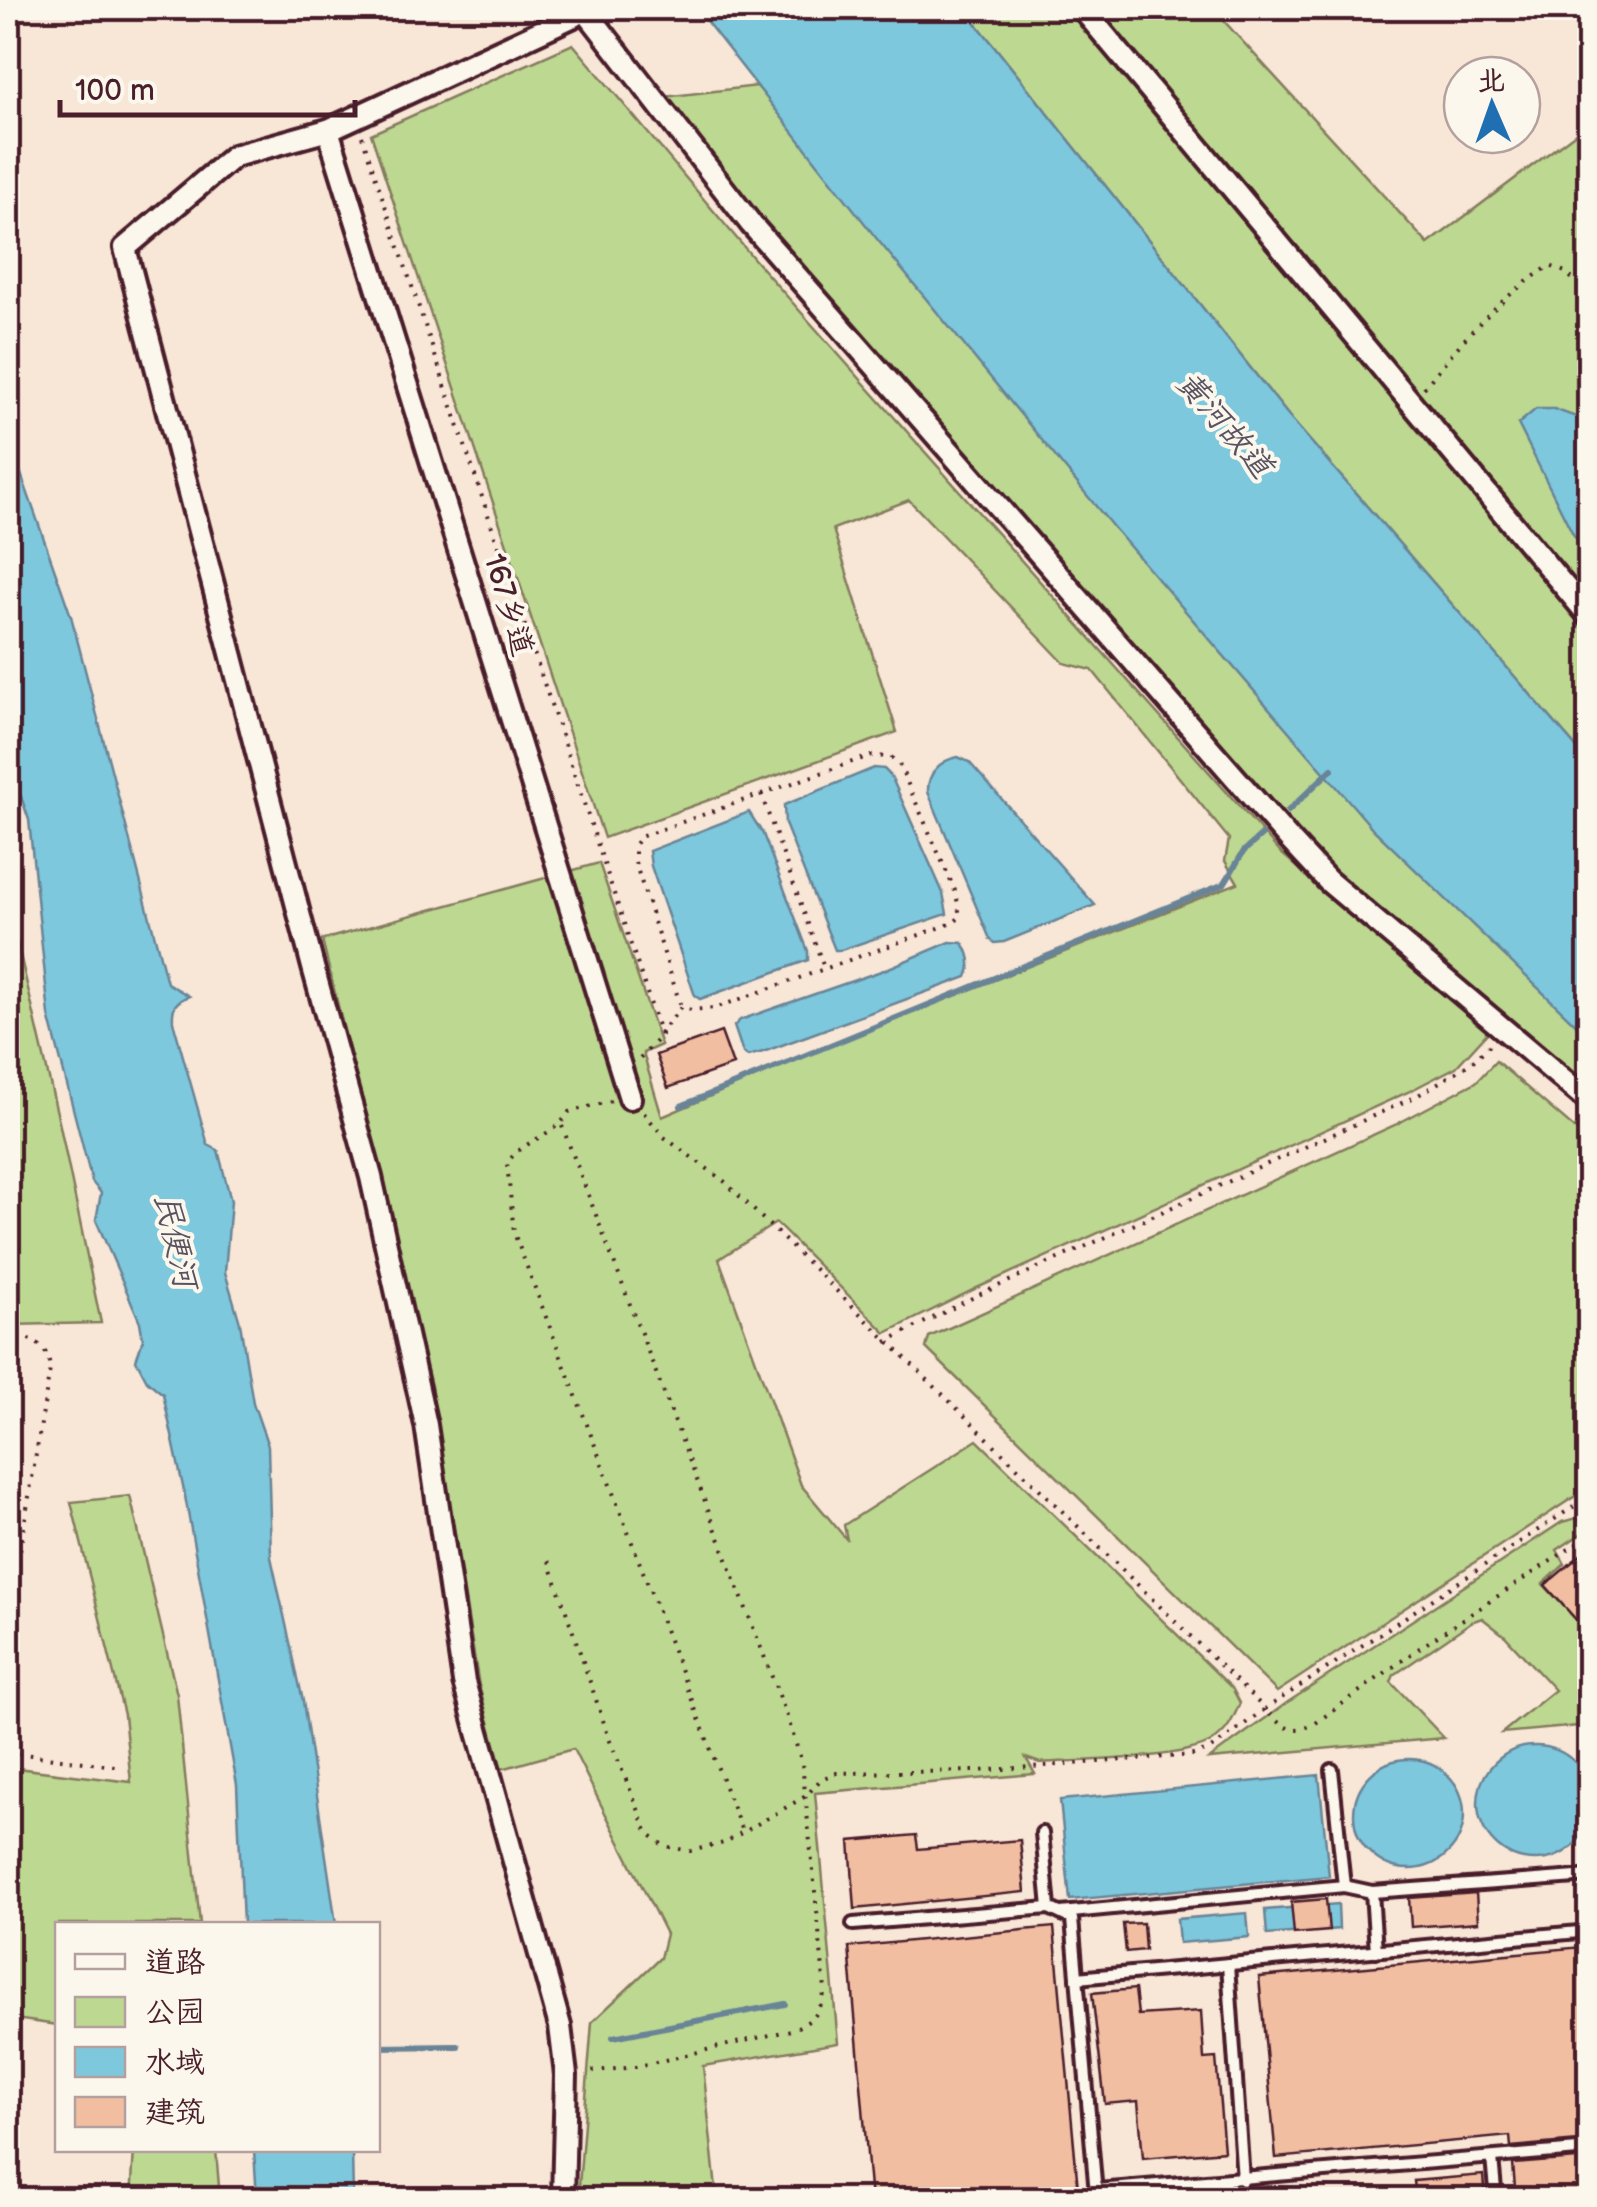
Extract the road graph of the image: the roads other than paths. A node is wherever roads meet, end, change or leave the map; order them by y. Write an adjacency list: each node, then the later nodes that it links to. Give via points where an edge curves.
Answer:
1 (1082, 8): 4 (street)
2 (588, 9): 3 (street); 6 (street, via 752,224 1288,838 1328,880)
3 (328, 130): 5 (street, 167乡道); 22 (street, via 234,156 125,248 371,1176 426,1426 464,1682 560,2026 566,2074)
4 (1590, 617)
5 (630, 1098)
6 (1590, 1102)
7 (1332, 1770): 10 (lane)
8 (1042, 1832): 12 (lane)
9 (1590, 1876): 11 (lane)
10 (1344, 1886): 11 (lane); 12 (lane)
11 (1372, 1892): 15 (lane)
12 (1054, 1910): 13 (lane); 17 (lane, via 1072,1918)
13 (853, 1924)
14 (1590, 1931): 15 (lane)
15 (1376, 1951): 16 (lane)
16 (1228, 1964): 17 (lane); 20 (lane)
17 (1077, 1978): 21 (lane, via 1098,2190)
18 (1590, 2149): 19 (lane)
19 (1492, 2158): 20 (lane); 24 (lane)
20 (1243, 2180): 21 (lane)
21 (1224, 2182): 23 (lane)
22 (563, 2200)
23 (1226, 2200)
24 (1496, 2200)

